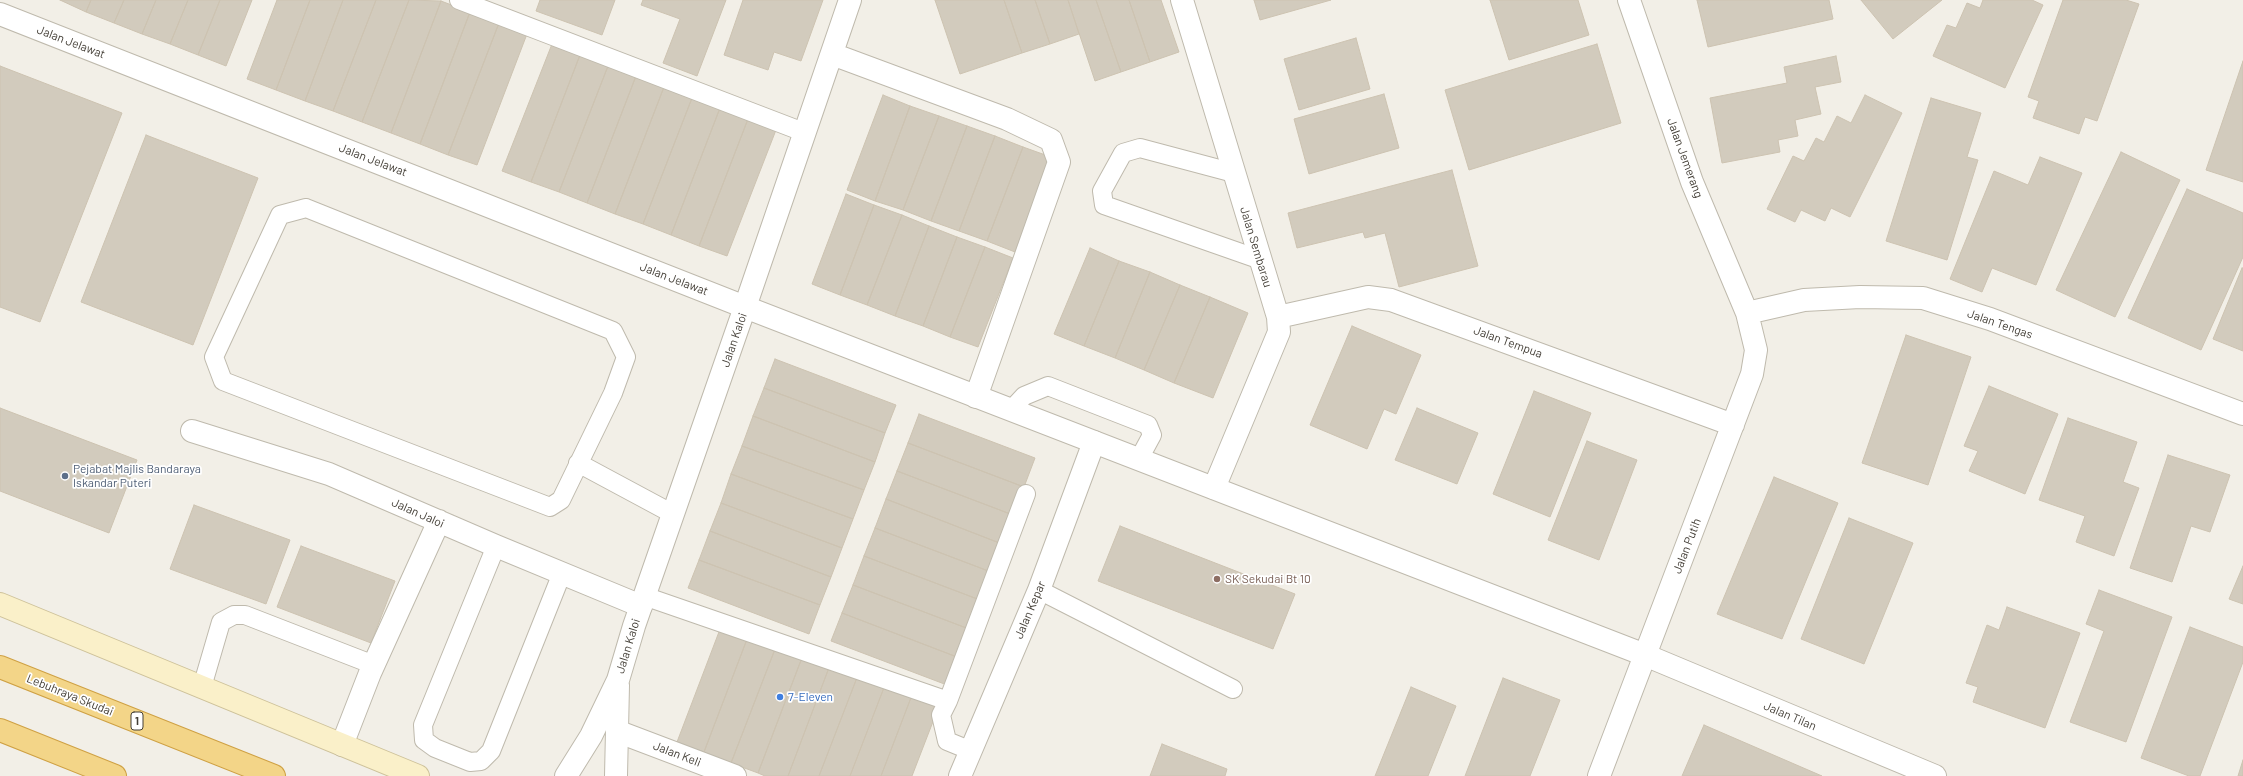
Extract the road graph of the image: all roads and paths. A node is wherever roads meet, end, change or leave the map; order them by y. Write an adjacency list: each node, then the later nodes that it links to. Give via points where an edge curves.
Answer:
1 (459, 0): 7 (lane)
2 (850, 0): 6 (street, Jalan Kaloi)
3 (1182, 0): 8 (street, Jalan Sembarau)
4 (1629, 0): 11 (street, Jalan Jemerang, via 1692,182)
5 (0, 14): 10 (street, Jalan Jelawat)
6 (832, 54): 7 (street, Jalan Kaloi); 13 (street, via 1007,119 1051,140 1059,162)
7 (806, 133): 10 (street, Jalan Kaloi)
8 (1234, 173): 9 (street, Jalan Sembarau); 9 (lane, via 1140,148 1124,153 1102,191 1104,205)
9 (1260, 260): 12 (street, Jalan Sembarau)
10 (745, 307): 13 (street, Jalan Jelawat); 23 (street, Jalan Kaloi)
11 (1747, 313): 15 (street, Jalan Tengas, via 1804,300 1860,297 1923,298 1990,319); 16 (street, Jalan Putih, via 1756,350 1752,374)
12 (1278, 317): 16 (street, Jalan Tempua, via 1368,297 1391,300); 21 (street, Jalan Sembarau, via 1279,332)
13 (976, 396): 14 (street, Jalan Jelawat)
14 (1011, 410): 18 (street, Jalan Jelawat); 19 (lane, via 1024,396 1048,386 1062,391 1148,425 1152,435)
15 (2243, 414)
16 (1733, 425): 30 (street, Jalan Putih)
17 (192, 431): 24 (street, Jalan Jaloi, via 329,474)
18 (1094, 442): 19 (street, Jalan Jelawat); 27 (street, Jalan Kepar)
19 (1139, 459): 21 (street, Jalan Jelawat)
20 (578, 463): 20 (lane, via 613,393 626,357 613,331 306,208 280,215 214,357 223,381 550,506 561,500); 23 (lane)
21 (1214, 488): 30 (street, Jalan Tilan)
22 (1026, 494): 36 (lane)
23 (673, 514): 28 (street, Jalan Kaloi)
24 (439, 522): 25 (street, Jalan Jaloi); 31 (street)
25 (496, 546): 26 (street, Jalan Jaloi); 26 (lane, via 423,725 424,740 435,748 470,762 481,761 490,751)
26 (562, 574): 28 (street, Jalan Jaloi)
27 (1039, 590): 35 (lane); 40 (street, Jalan Kepar)
28 (642, 601): 33 (street, Jalan Kaloi); 36 (lane)
29 (0, 604): 34 (main road)
30 (1645, 655): 48 (street, Jalan Putih); 49 (street, Jalan Tilan)
31 (374, 665): 34 (lane, via 245,615 234,615 221,622); 39 (street)
32 (0, 667): 42 (highway, Lebuhraya Skudai / 1)
33 (618, 680): 38 (street, Jalan Kaloi); 44 (street, Jalan Kaloi, via 591,736)
34 (202, 687): 39 (main road)
35 (1233, 689)
36 (948, 701): 40 (lane, via 941,715 947,741)
37 (2, 731): 41 (highway)
38 (618, 732): 45 (street, Jalan Kaloi); 46 (street, Jalan Keli)
39 (342, 745): 43 (main road)
40 (969, 750): 47 (street, Jalan Kepar)
41 (115, 776)
42 (274, 776)
43 (418, 776)
44 (566, 776)
45 (616, 776)
46 (735, 776)
47 (960, 776)
48 (1599, 776)
49 (1935, 776)

